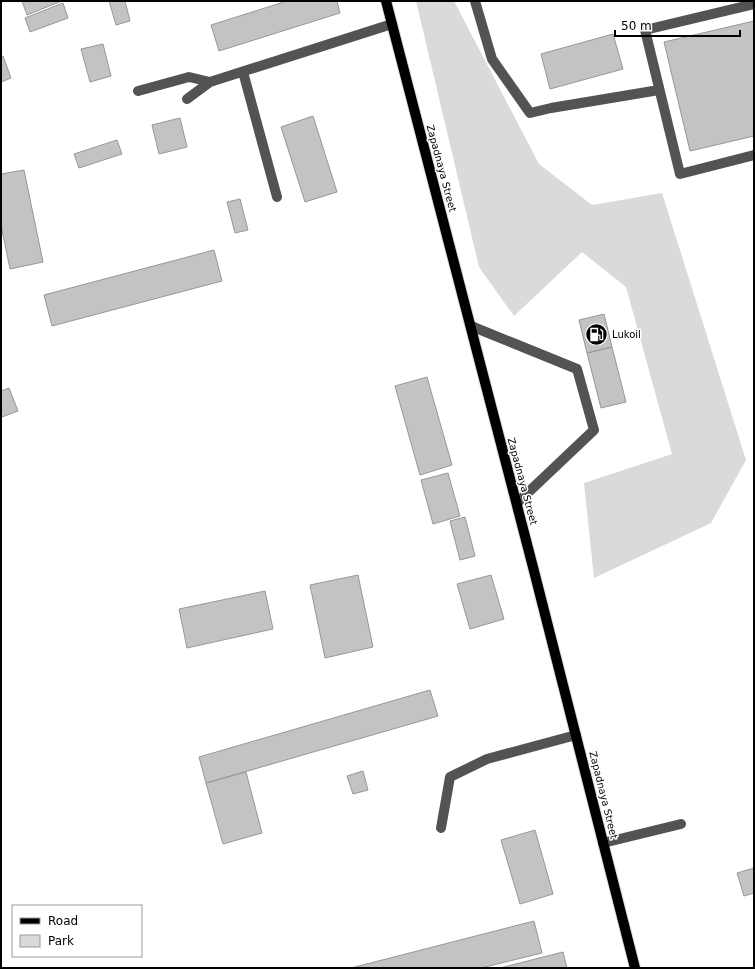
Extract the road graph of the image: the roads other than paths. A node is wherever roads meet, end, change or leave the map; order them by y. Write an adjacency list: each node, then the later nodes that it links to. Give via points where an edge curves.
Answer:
1 (386, 1): 4 (main road, Zapadnaya Street)
2 (475, 1): 7 (lane, via 492,59 530,113)
3 (754, 4): 7 (lane, via 645,30)
4 (392, 24): 5 (lane); 12 (main road, Zapadnaya Street)
5 (243, 72): 6 (lane); 11 (lane)
6 (210, 82): 8 (lane, via 189,77); 9 (lane)
7 (659, 90): 10 (lane, via 680,174)
8 (138, 91)
9 (186, 99)
10 (754, 155)
11 (277, 197)
12 (471, 326): 13 (main road, Zapadnaya Street); 13 (lane, via 577,369 594,430)
13 (516, 503): 14 (main road, Zapadnaya Street)
14 (576, 735): 16 (lane, via 487,759 450,777); 17 (main road, Zapadnaya Street)
15 (681, 824): 17 (lane)
16 (441, 828)
17 (603, 842): 18 (main road, Zapadnaya Street)
18 (635, 968)

